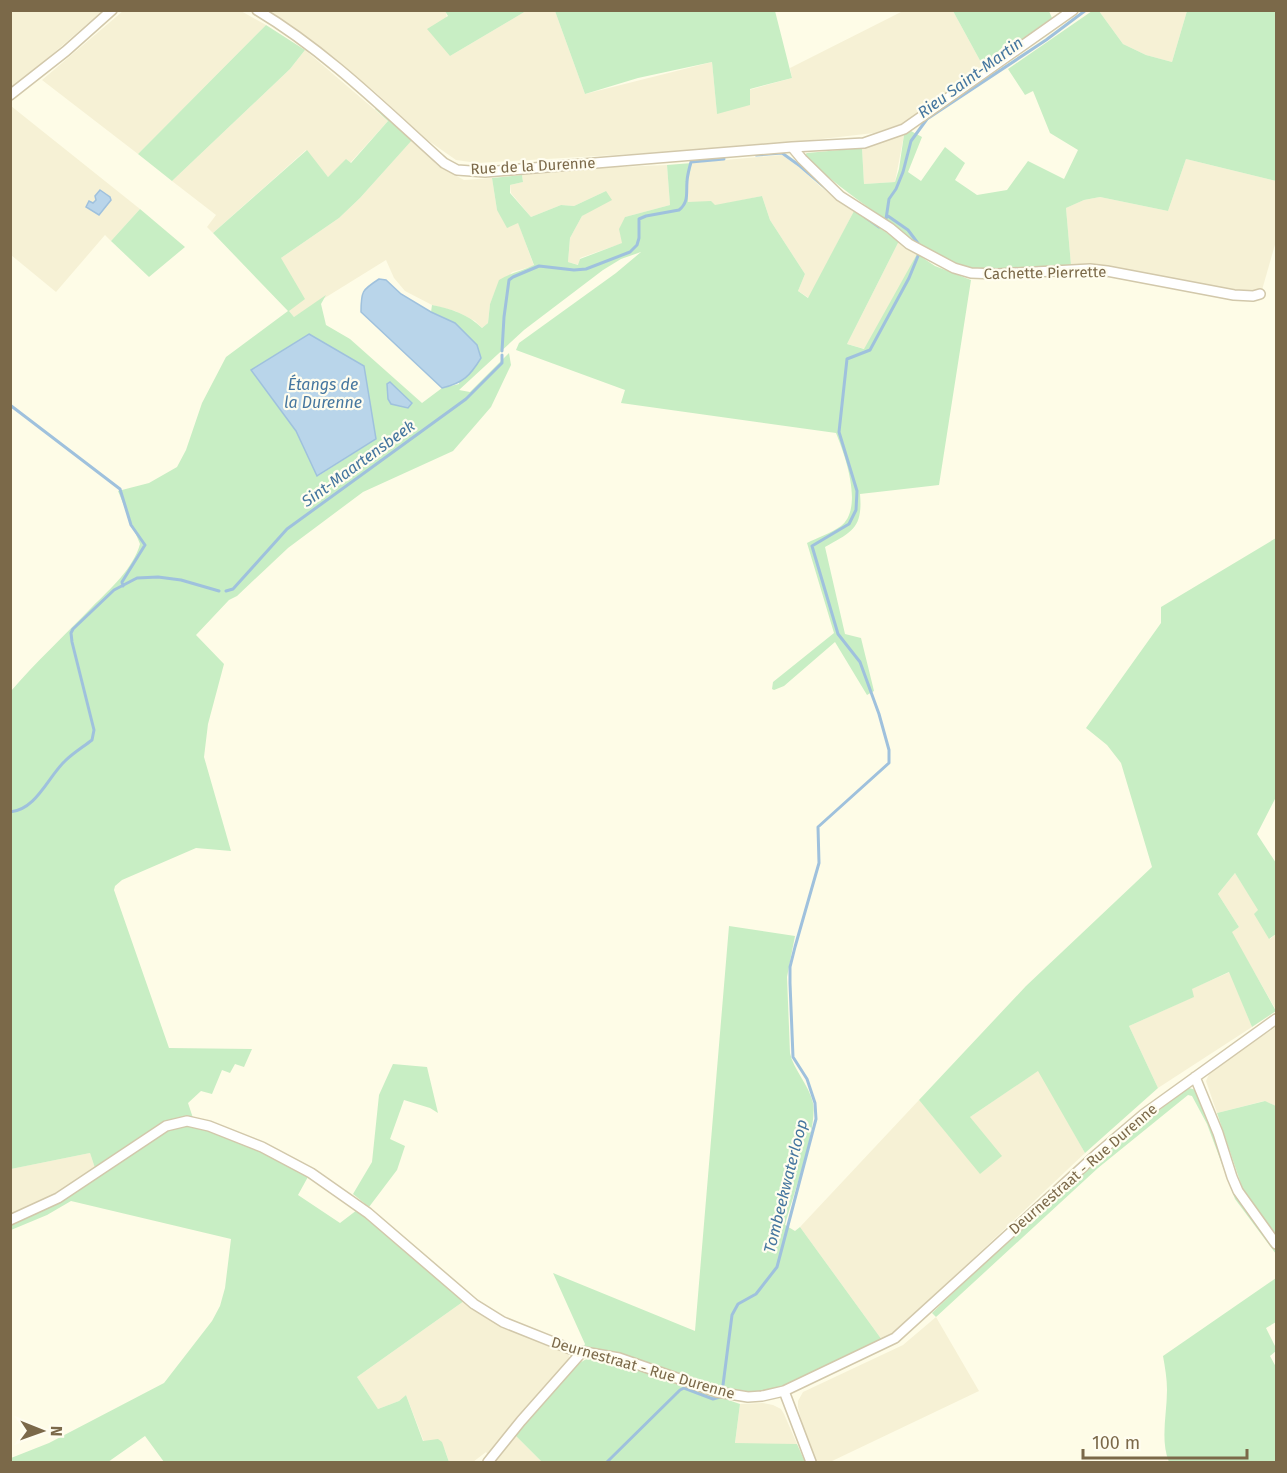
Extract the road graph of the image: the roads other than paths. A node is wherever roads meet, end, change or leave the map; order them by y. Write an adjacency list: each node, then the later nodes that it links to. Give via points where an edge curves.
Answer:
1 (112, 10): 4 (street)
2 (257, 10): 5 (street, Rue de la Durenne, via 340,69 444,163 457,170 484,172)
3 (1072, 10): 5 (street, Rue de la Durenne, via 904,129 864,143)
4 (10, 95)
5 (792, 147): 6 (street, Cachette Pierrette, via 840,195 909,244 942,263 971,273 1090,269 1234,295)
6 (1260, 294)
7 (1276, 1019): 8 (street, Deurnestraat - Rue Durenne)
8 (1195, 1077): 10 (street, via 1238,1191); 12 (street, Deurnestraat - Rue Durenne, via 1097,1154 895,1338)
9 (10, 1220): 11 (street, Deurnestraat - Rue Durenne, via 58,1198 166,1126 191,1121 262,1147 311,1173 368,1213 483,1311)
10 (1276, 1244)
11 (582, 1352): 12 (street, Deurnestraat - Rue Durenne, via 619,1358 726,1394 762,1396); 13 (street)
12 (784, 1391): 14 (street)
13 (488, 1462)
14 (811, 1462)

